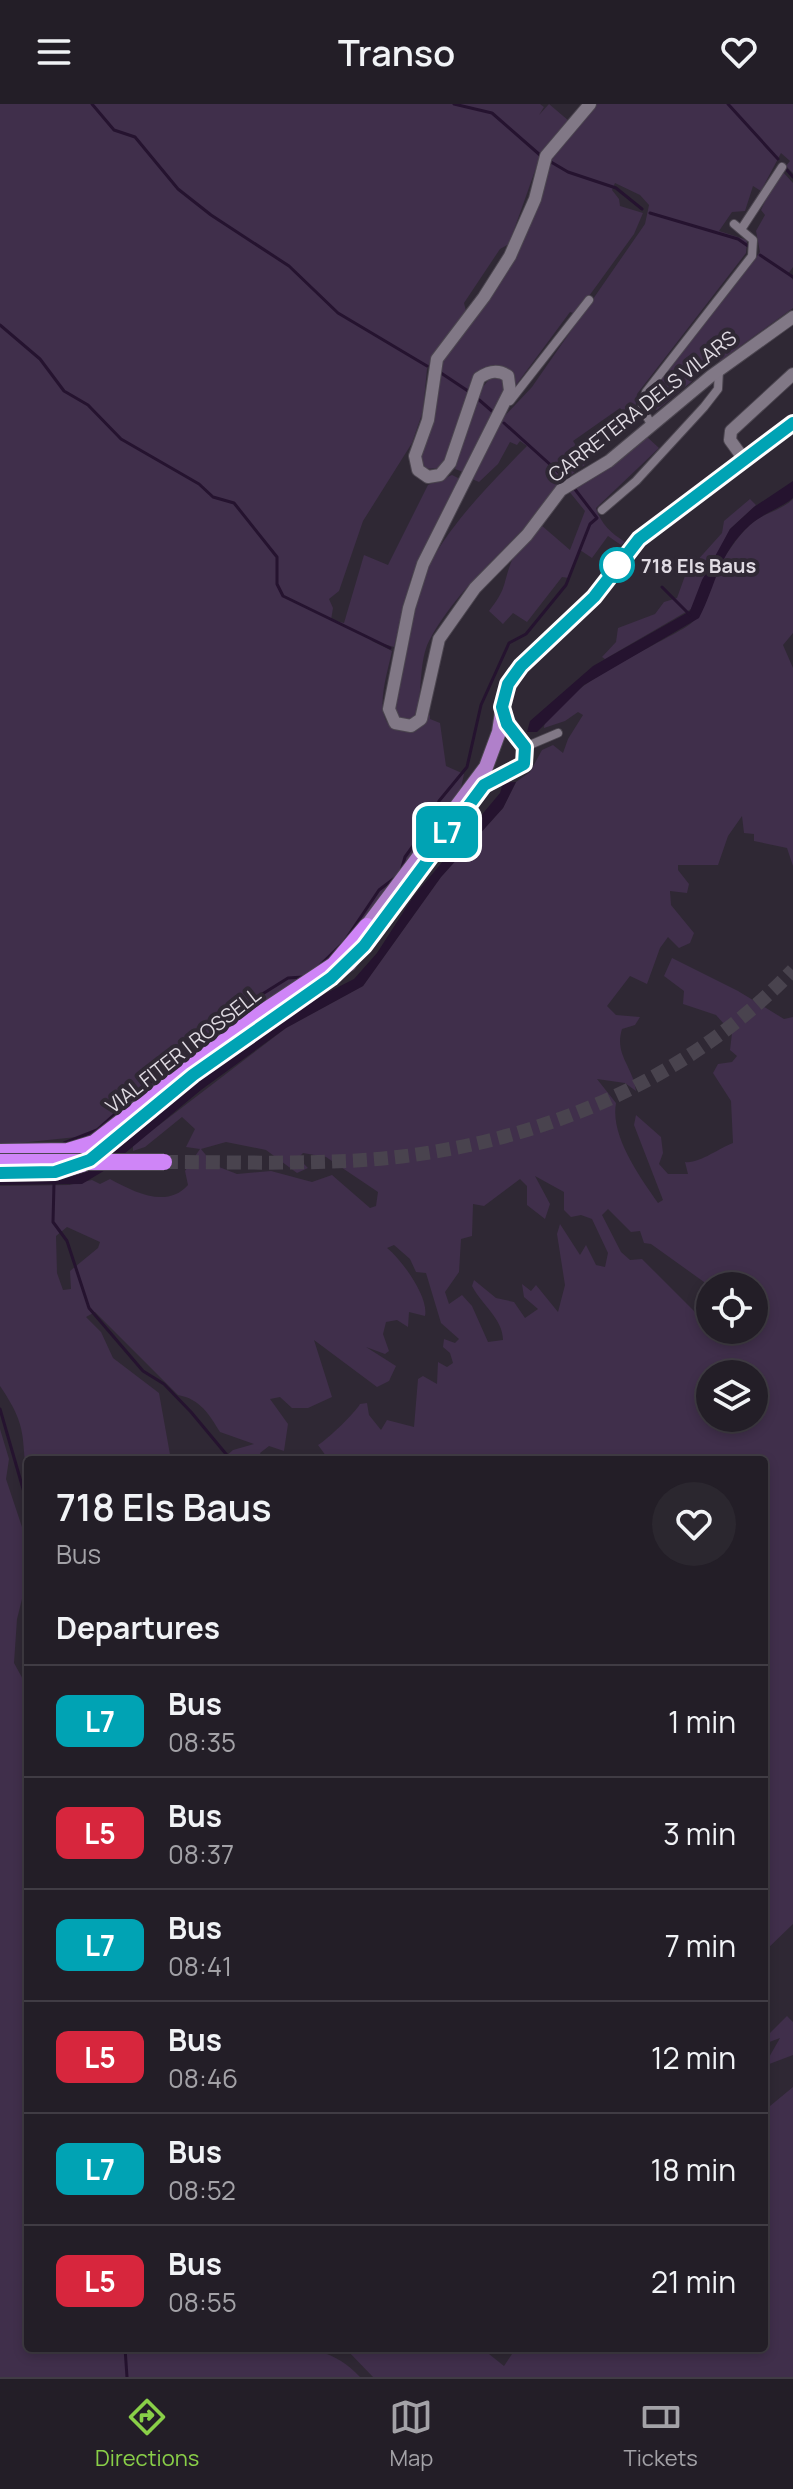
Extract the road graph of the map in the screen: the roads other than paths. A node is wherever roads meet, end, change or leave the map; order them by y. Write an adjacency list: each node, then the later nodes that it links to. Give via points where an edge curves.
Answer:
1 (590, 104): 7 (street, via 546,156 535,199 510,256 437,359 428,420 415,456 423,475 434,477 445,470 484,375 502,372 511,383)
2 (782, 167): 9 (street, via 738,226 753,240 752,256 646,392 642,408)
3 (589, 300): 7 (street)
4 (793, 317): 5 (street, CARRETERA DELS VILARS)
5 (719, 370): 9 (street, CARRETERA DELS VILARS); 11 (street, via 718,389 704,407)
6 (793, 374): 10 (street, via 731,431 730,440)
7 (505, 408): 9 (street, CARRETERA DELS VILARS, via 415,587 389,709 400,726 421,719 439,639 475,588 567,484 609,461)
8 (793, 423): 10 (main road)
9 (651, 424)
10 (743, 458): 12 (main road, via 632,545 594,597 521,666 508,684)
11 (602, 510)
12 (502, 707): 14 (main road, via 507,724); 15 (main road)
13 (558, 733): 14 (street)
14 (523, 744): 15 (main road, via 505,737); 16 (main road, via 524,764)
15 (493, 748): 16 (main road, via 499,769); 17 (main road)
16 (509, 772): 17 (main road)
17 (472, 794): 18 (main road)
18 (371, 929): 19 (highway, VIAL FITER I ROSSELL, via 334,965 257,1016 94,1143 68,1151); 20 (main road, via 349,964 193,1075)
19 (0, 1152)
20 (101, 1152): 23 (highway, via 69,1170)
21 (0, 1162): 22 (highway, bridge)
22 (164, 1162)
23 (0, 1173)

